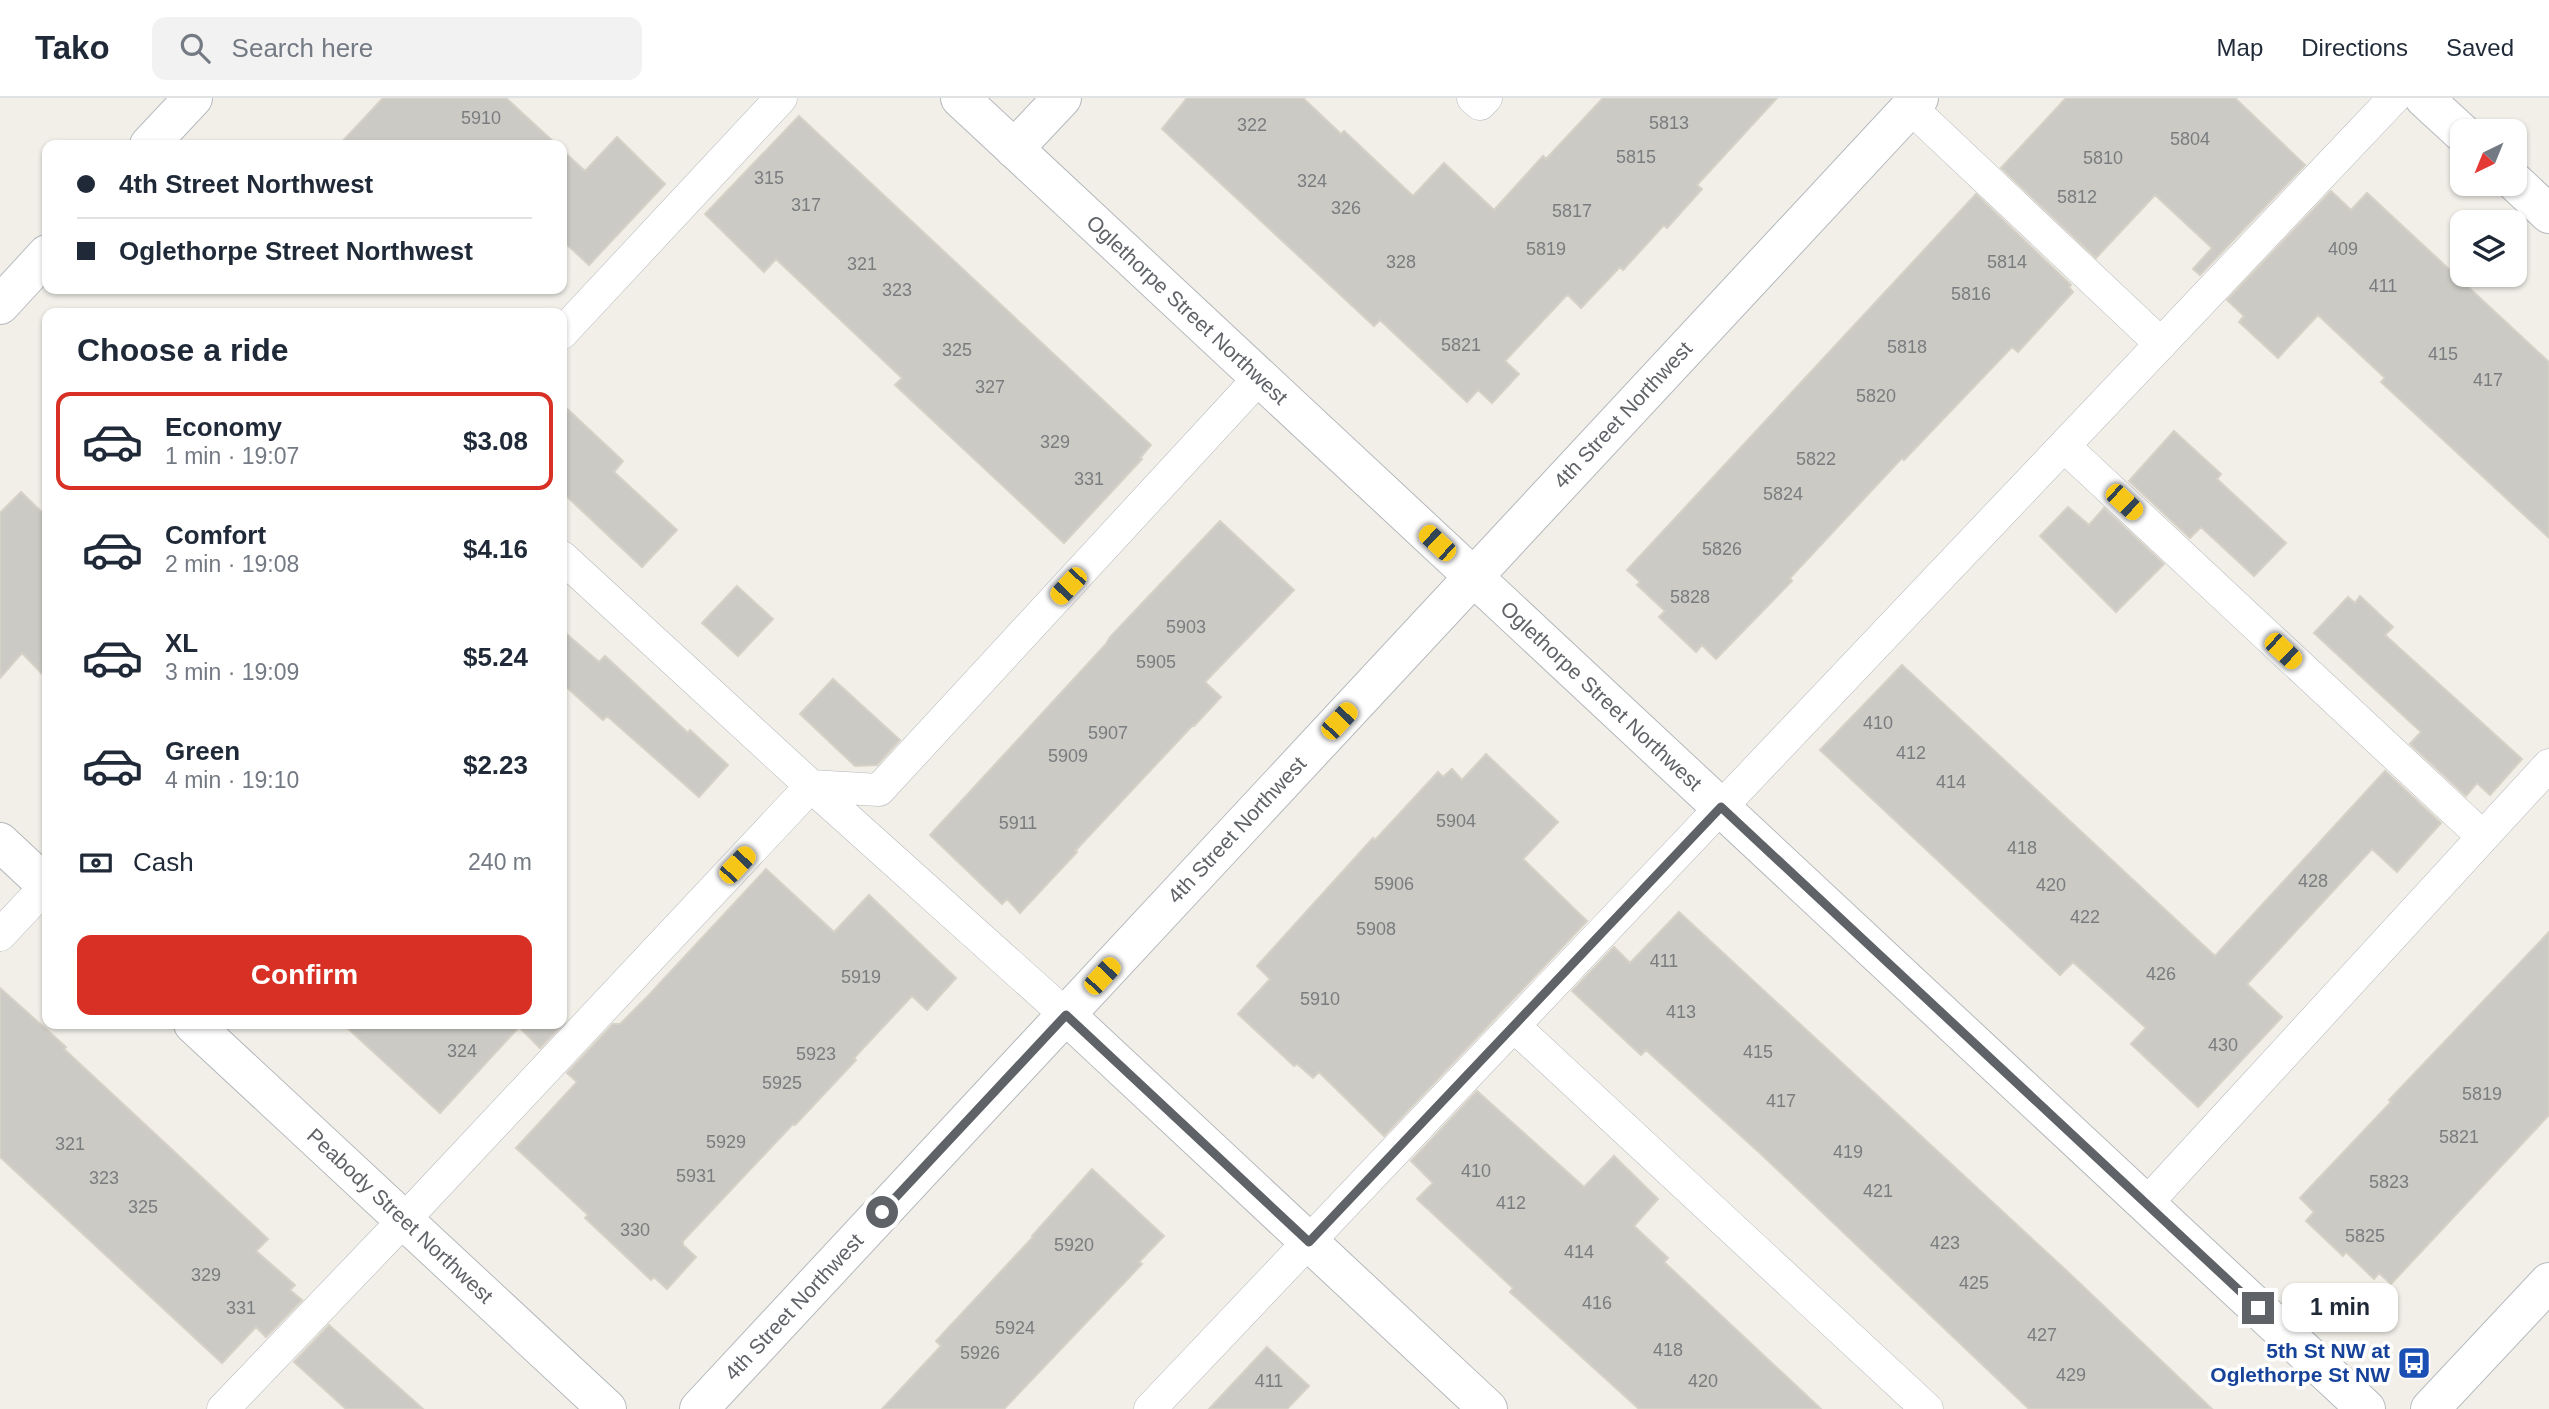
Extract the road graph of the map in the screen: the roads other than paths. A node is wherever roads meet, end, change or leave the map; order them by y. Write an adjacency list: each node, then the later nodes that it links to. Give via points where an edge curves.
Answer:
1 (193, 98): 11 (street)
2 (781, 98): 17 (lane)
3 (960, 98): 12 (street, Oglethorpe Street Northwest)
4 (1062, 98): 12 (street)
5 (1473, 98): 6 (lane, via 1480,104)
6 (1486, 98)
7 (2394, 98): 18 (lane)
8 (2424, 98): 10 (street)
9 (1914, 103): 18 (lane); 22 (street, 4th Street Northwest)
10 (2450, 122)
11 (154, 140)
12 (1014, 149): 19 (street, Oglethorpe Street Northwest)
13 (2527, 193): 14 (street)
14 (2549, 214)
15 (42, 259): 16 (street)
16 (0, 305)
17 (567, 329)
18 (2161, 344): 20 (lane)
19 (1260, 377): 22 (street, Oglethorpe Street Northwest); 24 (lane, via 879,790)
20 (2064, 446): 25 (lane); 26 (lane)
21 (567, 562): 24 (lane)
22 (1473, 577): 25 (street, Oglethorpe Street Northwest); 31 (street, 4th Street Northwest)
23 (2549, 765): 26 (lane)
24 (811, 786): 31 (lane); 35 (lane)
25 (1721, 807): 32 (lane); 34 (street, Oglethorpe Street Northwest)
26 (2483, 837): 34 (lane)
27 (0, 842): 28 (street)
28 (42, 881)
29 (42, 891): 30 (lane)
30 (0, 935)
31 (1066, 1015): 36 (street); 40 (street, 4th Street Northwest)
32 (1514, 1026): 36 (lane); 43 (lane)
33 (198, 1029): 35 (street, Peabody Street Northwest)
34 (2146, 1204): 44 (street, Oglethorpe Street Northwest)
35 (404, 1220): 38 (lane); 39 (street, Peabody Street Northwest)
36 (1309, 1242): 41 (lane); 42 (street)
37 (2549, 1282): 45 (street)
38 (223, 1409)
39 (607, 1409)
40 (699, 1409)
41 (1150, 1409)
42 (1488, 1409)
43 (1927, 1409)
44 (2366, 1409)
45 (2430, 1409)

